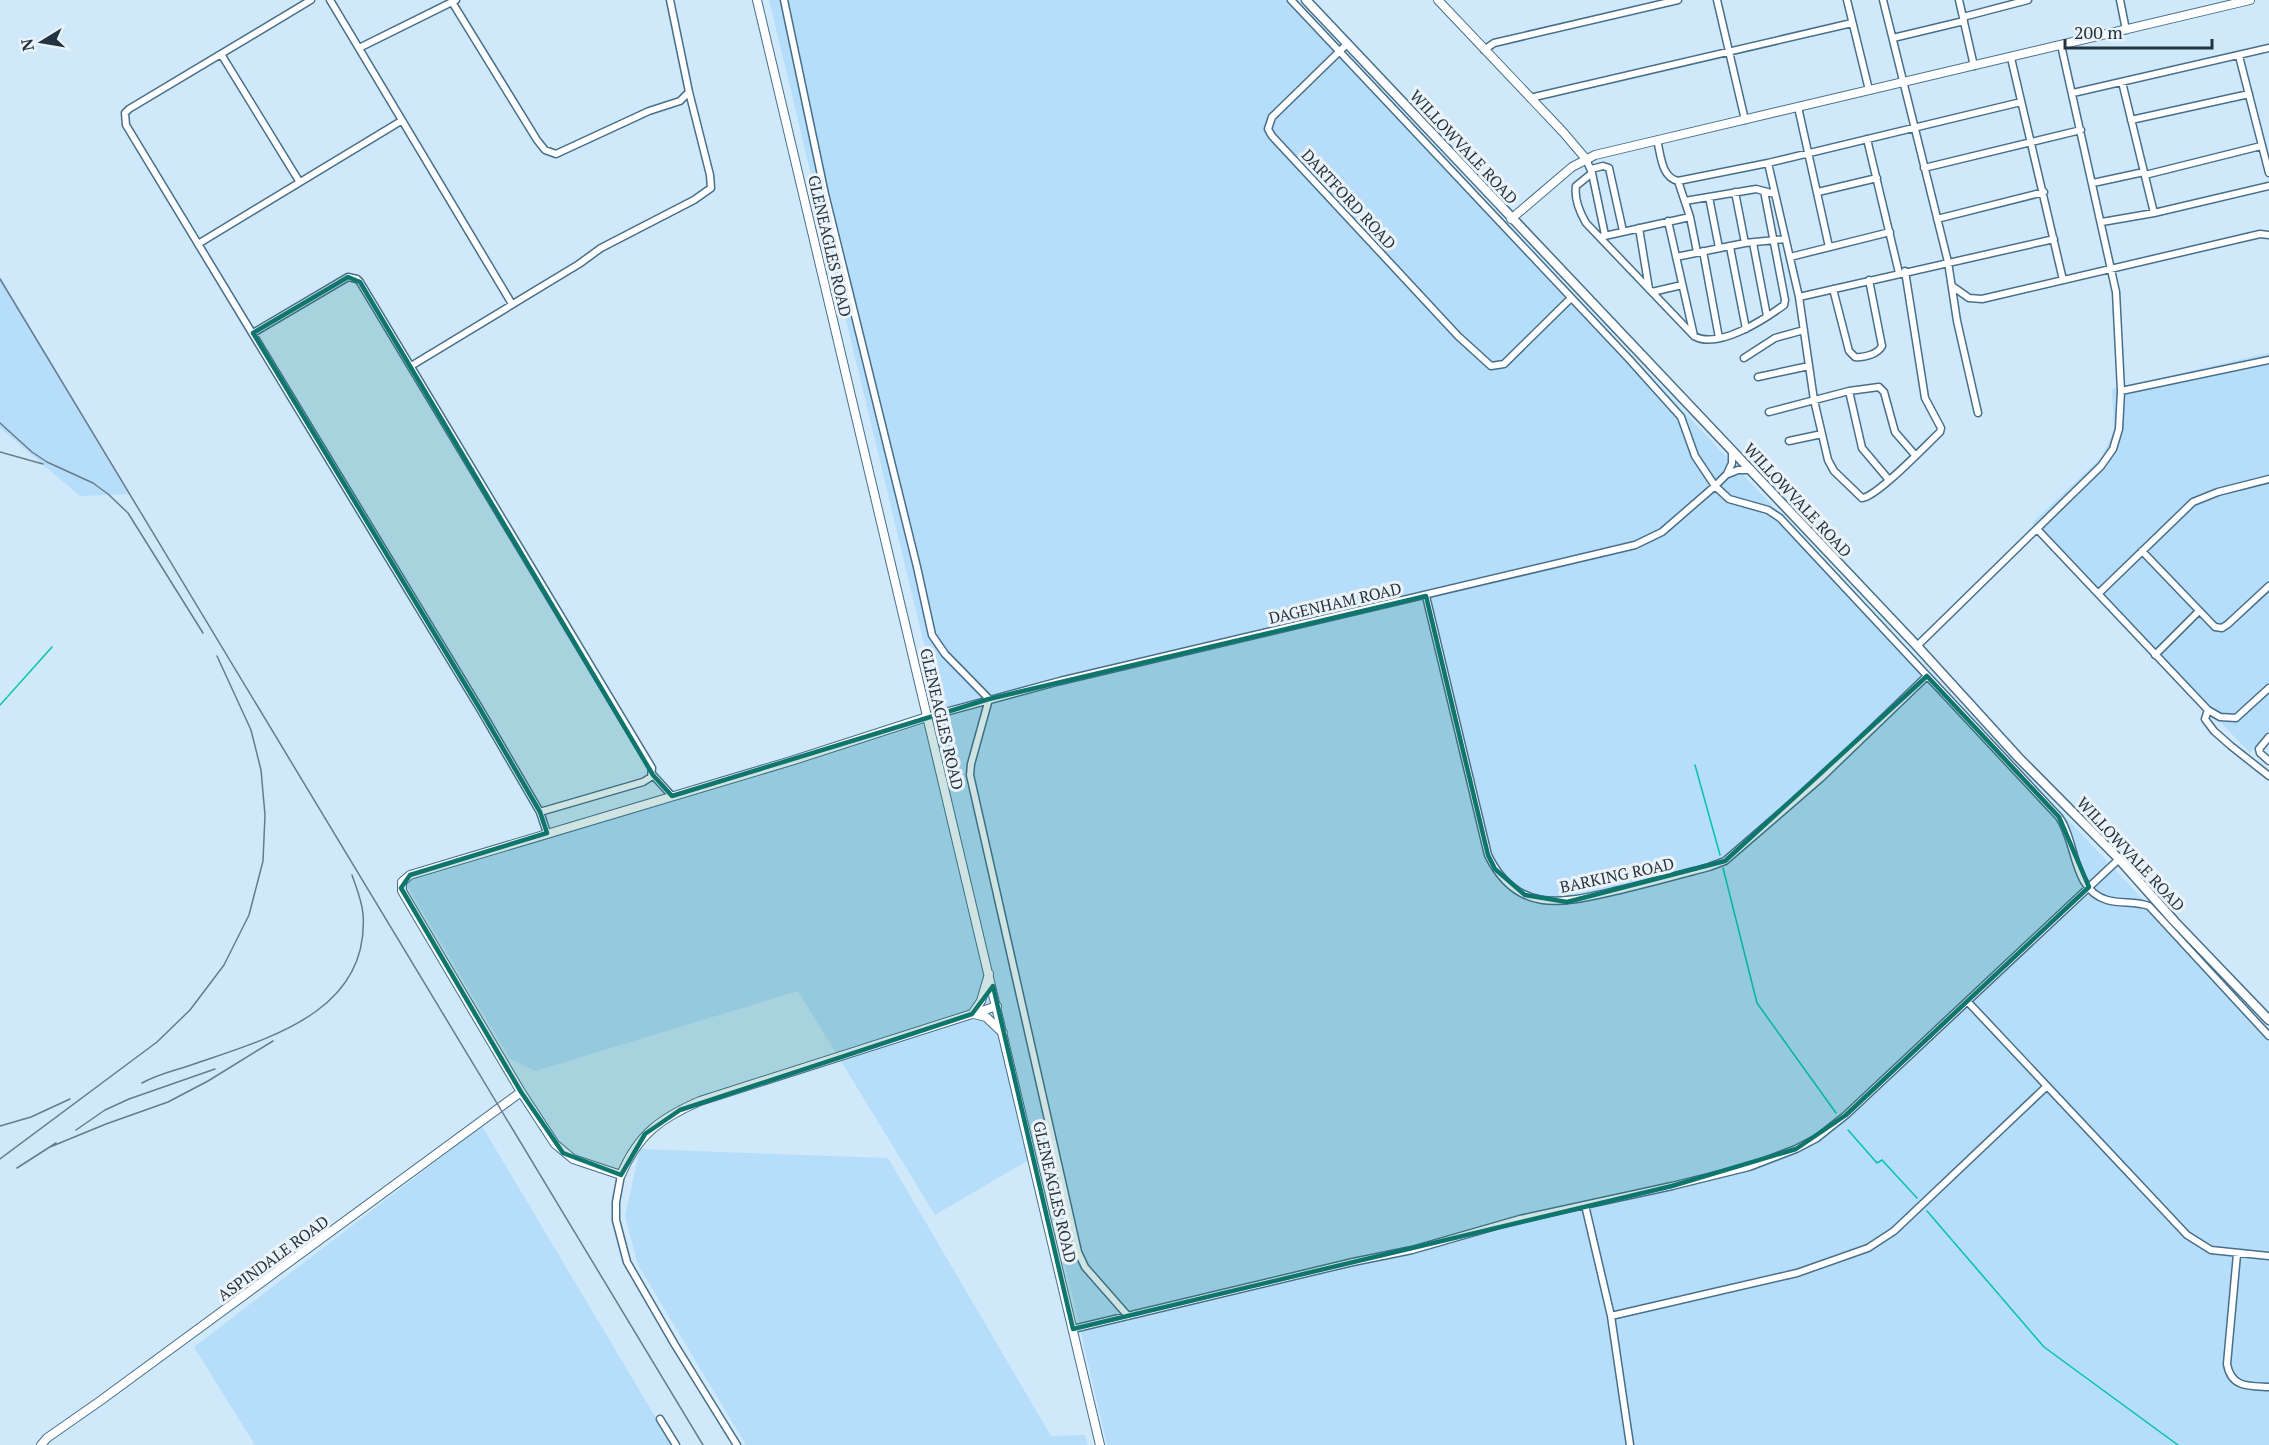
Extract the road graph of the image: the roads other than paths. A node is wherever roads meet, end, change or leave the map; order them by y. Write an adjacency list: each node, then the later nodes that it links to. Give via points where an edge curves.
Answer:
1 (310, 0): 30 (street)
2 (330, 0): 25 (street)
3 (670, 0): 37 (street)
4 (758, 0): 142 (street, GLENEAGLES ROAD)
5 (784, 0): 140 (street, via 825,194 932,635)
6 (1291, 0): 29 (street)
7 (1306, 0): 23 (main road, WILLOWVALE ROAD)
8 (1438, 0): 27 (street)
9 (1678, 0): 27 (street, via 1494,43)
10 (1717, 0): 28 (street)
11 (1847, 0): 20 (street)
12 (1883, 0): 22 (street)
13 (1959, 0): 19 (street)
14 (2028, 0): 18 (street)
15 (2120, 0): 21 (street)
16 (2250, 0): 21 (street)
17 (454, 1): 25 (street); 37 (street, via 537,140 551,153 579,145 649,111 680,101)
18 (2012, 2): 19 (street)
19 (1963, 19): 22 (street); 33 (street)
20 (1852, 22): 28 (street); 36 (street)
21 (2126, 30): 24 (street)
22 (1893, 38): 34 (street)
23 (1347, 44): 29 (street, DARTFORD ROAD); 73 (main road, WILLOWVALE ROAD)
24 (2061, 45): 32 (street); 38 (street)
25 (359, 48): 45 (street)
26 (2269, 48): 31 (street)
27 (1484, 50): 40 (street)
28 (1728, 51): 40 (street); 43 (street)
29 (1340, 52): 103 (street); 103 (street, DARTFORD ROAD, via 1279,109 1268,123 1269,132 1458,336 1486,362 1504,364)
30 (221, 54): 60 (street); 86 (street, via 125,112 126,125)
31 (2239, 56): 35 (street); 39 (street)
32 (2011, 58): 33 (street); 41 (street)
33 (1974, 66): 34 (street)
34 (1903, 82): 36 (street); 46 (street)
35 (2122, 82): 38 (street); 44 (street)
36 (1869, 90): 42 (street)
37 (689, 92): 104 (street, via 711,189 601,248)
38 (2073, 93): 47 (street)
39 (2249, 94): 44 (street); 51 (street)
40 (1530, 98): 53 (street)
41 (2021, 102): 46 (street); 50 (street)
42 (1798, 107): 43 (street); 52 (street)
43 (1745, 120): 49 (street)
44 (2132, 120): 58 (street)
45 (401, 121): 60 (street); 104 (street)
46 (1915, 126): 48 (street); 55 (street)
47 (2081, 130): 50 (street); 62 (street)
48 (1867, 139): 52 (street); 59 (street)
49 (1657, 140): 53 (street); 61 (street, via 1665,173)
50 (2032, 144): 55 (street); 67 (street)
51 (2261, 146): 57 (street); 58 (street)
52 (1809, 152): 54 (street); 66 (street)
53 (1586, 159): 56 (street); 73 (street)
54 (1768, 163): 61 (street); 68 (street)
55 (1924, 168): 74 (street)
56 (1592, 171): 78 (street, via 1603,166 1609,168); 81 (street); 81 (street, via 1576,186 1575,193 1579,211)
57 (2269, 173)
58 (2144, 174): 62 (street); 71 (street)
59 (1877, 178): 66 (street); 79 (street)
60 (299, 181): 86 (street)
61 (1678, 181): 70 (street)
62 (2093, 183): 76 (street)
63 (2269, 186): 71 (street)
64 (1764, 191): 65 (street); 68 (street); 84 (street)
65 (1735, 192): 69 (street); 85 (street)
66 (1818, 192): 88 (street)
67 (2044, 192): 74 (street); 83 (street)
68 (1775, 194): 82 (street)
69 (1709, 197): 70 (street); 89 (street)
70 (1685, 201): 72 (street)
71 (2154, 213): 76 (street)
72 (1690, 217): 75 (street); 90 (street)
73 (1511, 219): 123 (main road, WILLOWVALE ROAD)
74 (1937, 219): 93 (street)
75 (1668, 221): 77 (street); 91 (street)
76 (2102, 222): 94 (street)
77 (1639, 228): 78 (street); 101 (street)
78 (1623, 231): 81 (street)
79 (1890, 232): 88 (street); 95 (street)
80 (2269, 235): 94 (street)
81 (1602, 236): 101 (street)
82 (1785, 239): 84 (street); 92 (street)
83 (2054, 239): 93 (street); 97 (street)
84 (1773, 240): 85 (street); 105 (street, via 1785,303)
85 (1749, 243): 87 (street); 105 (street)
86 (198, 244): 108 (street)
87 (1730, 247): 89 (street); 106 (street)
88 (1829, 247): 92 (street)
89 (1719, 248): 90 (street)
90 (1700, 252): 91 (street); 110 (street)
91 (1676, 257): 98 (street)
92 (1790, 257): 102 (street)
93 (1947, 262): 95 (street); 99 (street)
94 (2113, 270): 97 (street); 116 (street)
95 (1902, 272): 96 (street); 124 (street, via 1925,398 1941,428)
96 (1869, 280): 100 (street); 100 (street, via 1882,346 1861,357 1849,351)
97 (2063, 280): 99 (street, via 1976,300)
98 (1682, 285): 101 (street); 109 (street)
99 (1952, 286): 120 (street)
100 (1833, 289): 102 (street)
101 (1650, 290): 109 (street)
102 (1799, 297): 107 (street)
103 (1570, 298): 129 (street, via 1681,417 1695,456)
104 (512, 304): 113 (street)
105 (1767, 316): 106 (street)
106 (1746, 328): 110 (street)
107 (1804, 330): 111 (street, via 1775,338); 114 (street)
108 (253, 333): 113 (street, via 348,277 353,278 360,282); 148 (street)
109 (1694, 336): 110 (street, via 1701,340)
110 (1719, 338)
111 (1744, 358)
112 (2269, 360): 116 (street)
113 (411, 366): 145 (street, via 649,761)
114 (1809, 366): 115 (street); 118 (street)
115 (1758, 376)
116 (2121, 391): 130 (street, via 2113,449 2101,466)
117 (1849, 392): 118 (street); 124 (street, via 1874,386 1882,389 1895,432); 128 (street, via 1862,448)
118 (1814, 400): 119 (street); 121 (street)
119 (1769, 412)
120 (1978, 413)
121 (1822, 434): 122 (street); 128 (street, via 1831,466 1858,496 1869,497)
122 (1789, 441)
123 (1732, 453): 125 (main road, WILLOWVALE ROAD); 126 (street)
124 (1915, 455): 128 (street)
125 (1749, 470): 126 (street); 136 (main road, WILLOWVALE ROAD)
126 (1727, 474): 129 (street, DAGENHAM ROAD)
127 (2269, 479): 131 (street, via 2193,502)
128 (1889, 480)
129 (1715, 486): 134 (street, DAGENHAM ROAD, via 1662,532 1635,545); 138 (street, via 1730,499 1768,510 1780,518)
130 (2037, 529): 133 (street); 136 (street)
131 (2142, 552): 133 (street); 135 (street)
132 (2269, 586): 135 (street, via 2222,628 2212,626)
133 (2099, 593): 137 (street)
134 (1426, 596): 138 (street, BARKING ROAD, via 1488,855 1506,881 1539,900 1568,902 1725,861 1821,778); 140 (street, DAGENHAM ROAD)
135 (2199, 612): 137 (street)
136 (1917, 646): 150 (main road, WILLOWVALE ROAD, via 2018,757)
137 (2155, 655): 141 (street)
138 (1927, 676): 151 (street, via 2060,817 2069,832 2080,875)
139 (2269, 688): 141 (street, via 2236,718 2220,717)
140 (988, 699): 142 (street, DAGENHAM ROAD); 165 (street, via 970,775 1078,1252 1085,1267)
141 (2208, 710): 146 (street, via 2205,719 2214,731)
142 (927, 717): 147 (street); 152 (street, GLENEAGLES ROAD)
143 (2269, 737): 144 (street, via 2259,749)
144 (2269, 761)
145 (652, 774): 147 (street); 148 (street, via 643,782)
146 (2269, 776)
147 (672, 796): 149 (street)
148 (540, 812): 149 (street)
149 (547, 833): 160 (street, via 410,876 401,884 403,896)
150 (2119, 859): 151 (street); 156 (main road, WILLOWVALE ROAD)
151 (2089, 887): 153 (street); 158 (street, via 2105,900 2149,906)
152 (989, 972): 154 (street, GLENEAGLES ROAD); 155 (street, via 981,1001)
153 (1968, 1002): 159 (street); 162 (street, via 1817,1138 1749,1167)
154 (998, 1006): 155 (street); 157 (street, GLENEAGLES ROAD)
155 (972, 1014): 157 (street, via 986,1017); 161 (street, via 680,1110 645,1134)
156 (2269, 1020)
157 (1005, 1036): 167 (street, GLENEAGLES ROAD)
158 (2269, 1036)
159 (2047, 1086): 163 (street, via 2187,1235 2211,1250); 166 (street, via 1894,1231 1868,1248 1780,1277)
160 (521, 1092): 161 (street, via 563,1153); 170 (street, ASPINDALE ROAD)
161 (621, 1174): 172 (street, via 616,1220 627,1262)
162 (1585, 1205): 165 (street); 166 (street)
163 (2237, 1254): 164 (street); 168 (street, via 2228,1372 2241,1385)
164 (2269, 1256)
165 (1128, 1316): 167 (street)
166 (1611, 1316): 174 (street)
167 (1073, 1329): 173 (street, GLENEAGLES ROAD)
168 (2269, 1387)
169 (660, 1419): 171 (street)
170 (40, 1445)
171 (676, 1445)
172 (737, 1445)
173 (1100, 1445)
174 (1630, 1445)

